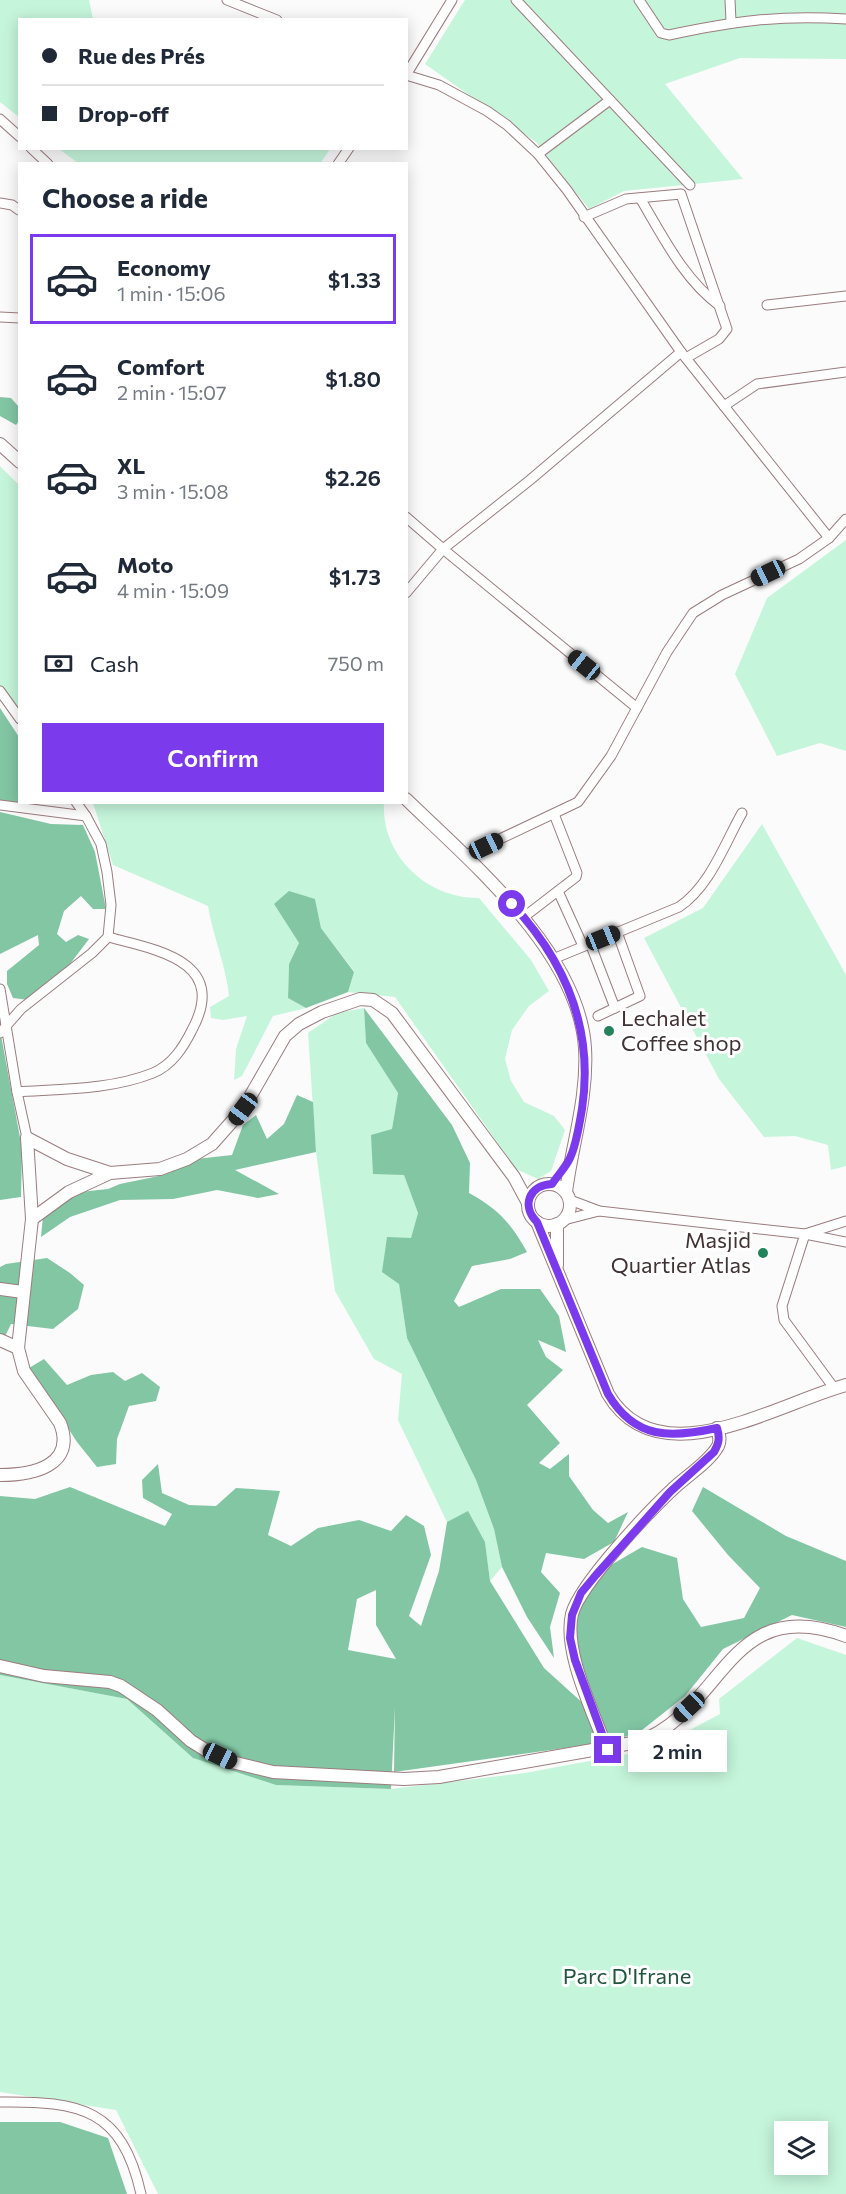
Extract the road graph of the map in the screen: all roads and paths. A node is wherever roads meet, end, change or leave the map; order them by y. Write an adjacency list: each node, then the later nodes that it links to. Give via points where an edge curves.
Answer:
1 (227, 0): 6 (street)
2 (452, 0): 9 (street)
3 (516, 0): 11 (street)
4 (639, 0): 8 (street, via 664,34)
5 (730, 0): 8 (street)
6 (272, 18)
7 (846, 19): 8 (street, via 786,16)
8 (731, 21)
9 (408, 72)
10 (408, 76): 15 (street, via 439,86 487,111)
11 (610, 100): 15 (street); 17 (street)
12 (0, 118): 13 (street)
13 (18, 136)
14 (33, 150): 16 (street)
15 (538, 154): 21 (street)
16 (46, 162)
17 (690, 185)
18 (640, 198): 21 (street, via 617,202); 24 (street, via 691,277); 24 (street, via 681,194)
19 (0, 202): 20 (street)
20 (18, 209)
21 (584, 217): 27 (street)
22 (846, 296): 23 (street)
23 (767, 305)
24 (721, 306): 27 (street, via 726,322 724,334)
25 (0, 317): 26 (street)
26 (18, 318)
27 (683, 355): 29 (street); 35 (street)
28 (846, 372): 29 (street, via 764,382)
29 (724, 406): 34 (street)
30 (0, 444): 31 (street)
31 (18, 460)
32 (408, 519): 35 (street)
33 (846, 519): 34 (street)
34 (829, 538): 38 (street, via 799,560 722,595 693,613)
35 (443, 549): 36 (street); 38 (street)
36 (408, 591)
37 (0, 691): 39 (street)
38 (637, 708): 44 (street, via 591,786 578,802)
39 (18, 715)
40 (408, 801): 46 (street)
41 (77, 804): 45 (street)
42 (0, 806): 45 (street)
43 (742, 813): 49 (street, via 705,882 688,901)
44 (554, 814): 46 (street); 47 (street, via 577,873)
45 (86, 816): 50 (street, via 98,838 107,872 111,905)
46 (464, 856): 48 (street)
47 (558, 891): 48 (street); 51 (street)
48 (524, 917): 52 (street)
49 (617, 932): 51 (street); 54 (street, via 640,994)
50 (108, 938): 56 (street); 58 (street, via 169,954 182,961 200,981 202,1008 184,1045 177,1056 155,1072 124,1083)
51 (587, 944): 52 (street); 54 (street)
52 (553, 959): 60 (street, via 576,1009 585,1048 585,1088)
53 (0, 989): 56 (street)
54 (615, 1008): 55 (street)
55 (598, 1016)
56 (6, 1023): 57 (street); 58 (street)
57 (0, 1033)
58 (17, 1092): 59 (street)
59 (27, 1138): 61 (street, via 67,1159); 67 (street)
60 (570, 1158): 63 (street); 64 (street)
61 (110, 1173): 62 (street, via 160,1169 212,1144 243,1109 285,1036 322,1012 360,999 372,1000 392,1013); 67 (street, via 69,1192)
62 (514, 1177): 63 (street); 65 (street)
63 (545, 1185): 64 (street); 65 (street, via 530,1196)
64 (568, 1196): 66 (street); 70 (street, via 568,1214)
65 (528, 1203): 69 (street)
66 (599, 1211): 70 (street); 71 (street)
67 (32, 1219): 75 (street)
68 (846, 1221): 71 (street)
69 (537, 1222): 70 (street, via 550,1226); 73 (street)
70 (560, 1222): 73 (street)
71 (805, 1234): 72 (street); 78 (street, via 782,1305 784,1320)
72 (846, 1242)
73 (556, 1269): 79 (street, via 616,1409 634,1424 657,1433 690,1434)
74 (0, 1289): 75 (street)
75 (23, 1292): 77 (street)
76 (0, 1340): 77 (street)
77 (18, 1348): 80 (street, via 24,1371 60,1423 63,1446 55,1462 44,1469)
78 (840, 1387): 79 (street)
79 (717, 1428): 83 (street, via 720,1440 714,1452 670,1492 596,1575 581,1593 572,1615 570,1638 575,1660)
80 (0, 1475)
81 (846, 1636): 83 (street, via 798,1625 756,1638 667,1726 649,1739)
82 (0, 1665): 83 (street, via 44,1676 121,1686 157,1710 191,1741 232,1762 273,1772 428,1778)
83 (608, 1750)
84 (0, 2102): 85 (street, via 71,2107 97,2117 116,2132 129,2152)
85 (141, 2194)

